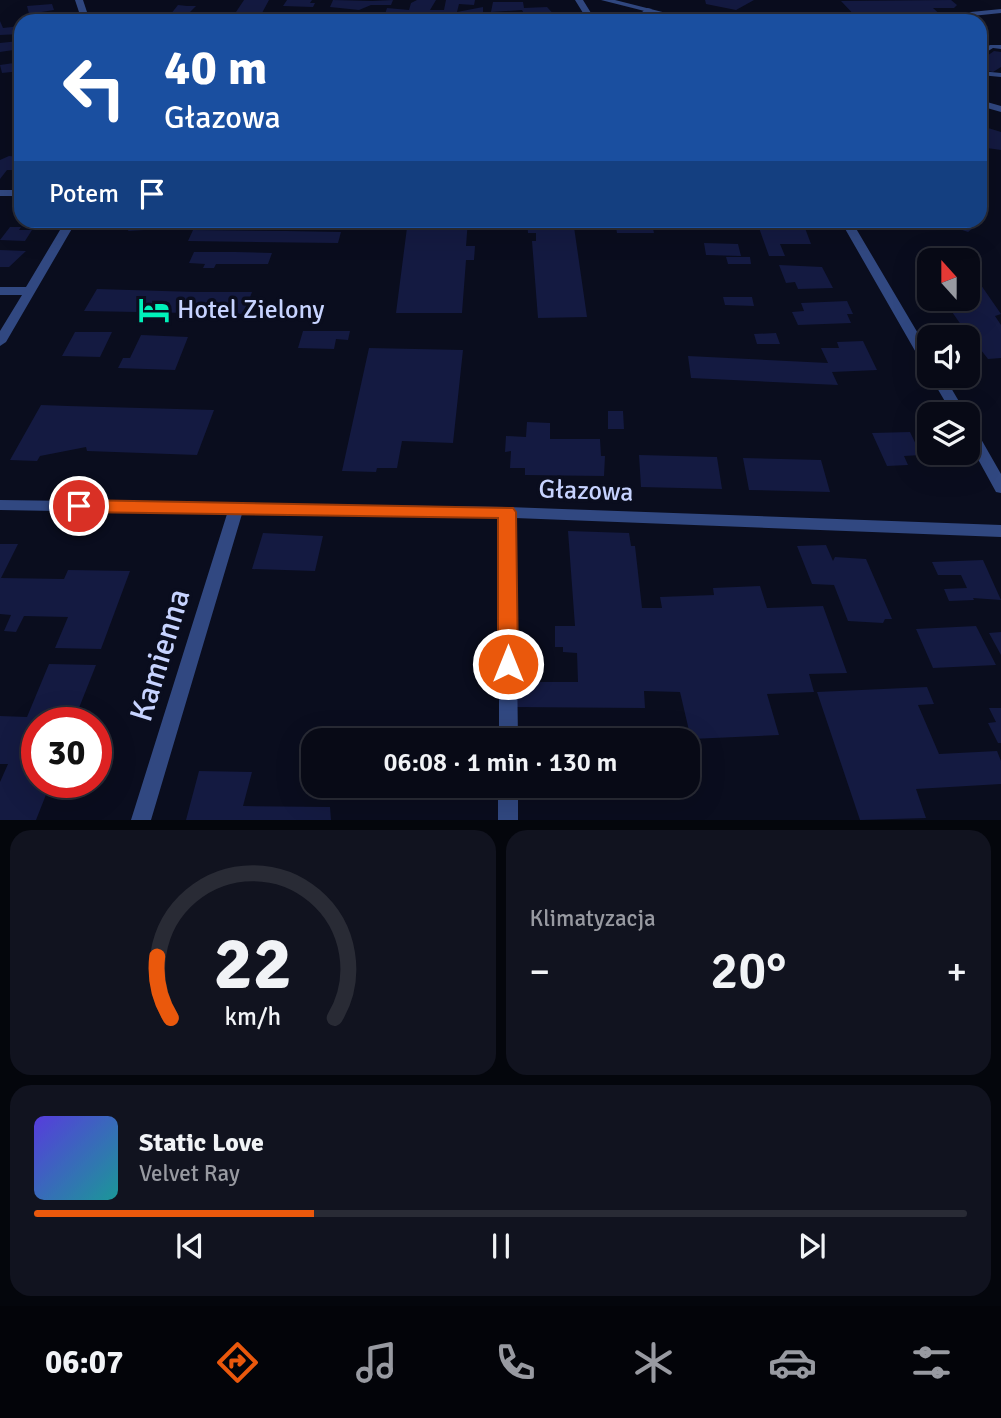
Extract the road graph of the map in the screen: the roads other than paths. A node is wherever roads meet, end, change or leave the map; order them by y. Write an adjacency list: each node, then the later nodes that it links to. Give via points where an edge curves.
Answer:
1 (605, 0): 2 (street)
2 (649, 9): 4 (lane); 5 (street)
3 (1001, 11): 6 (lane)
4 (643, 14)
5 (668, 14)
6 (971, 14)
7 (987, 44): 8 (lane)
8 (992, 46): 9 (lane); 10 (lane)
9 (1001, 47)
10 (987, 49)
11 (67, 228): 14 (street)
12 (850, 228): 16 (street)
13 (0, 291): 14 (street)
14 (31, 291): 15 (street)
15 (0, 342)
16 (917, 343)
17 (980, 450): 18 (street)
18 (1001, 488)
19 (0, 505): 20 (street, Głazowa)
20 (236, 509): 21 (street, Głazowa); 25 (street, Kamienna)
21 (507, 512): 22 (street, Głazowa); 23 (street)
22 (1001, 531)
23 (508, 728)
24 (508, 798): 26 (street)
25 (141, 820)
26 (508, 820)

